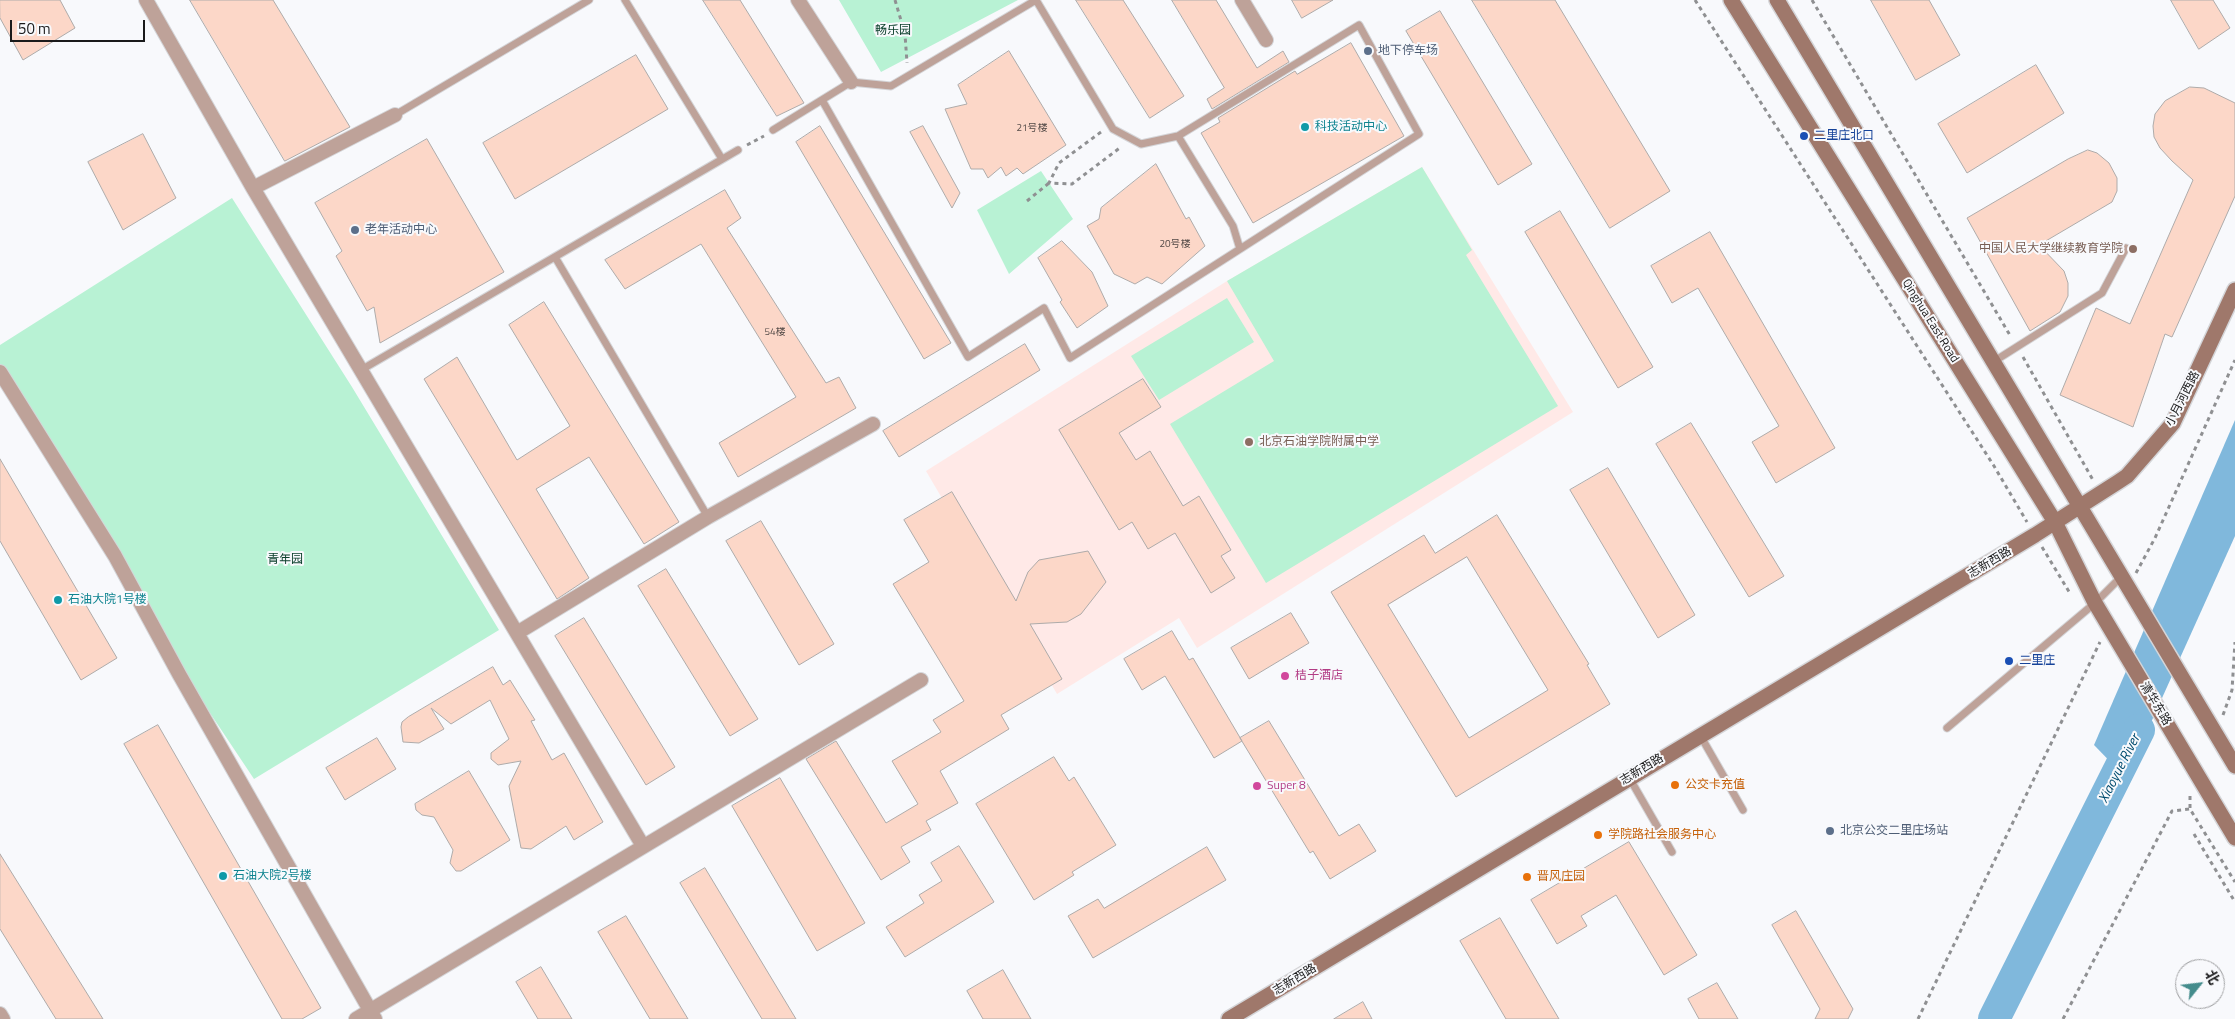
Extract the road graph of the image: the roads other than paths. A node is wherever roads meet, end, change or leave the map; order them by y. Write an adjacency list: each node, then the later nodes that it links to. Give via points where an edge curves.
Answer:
1 (146, 0): 17 (street)
2 (589, 0): 12 (lane)
3 (625, 0): 16 (lane)
4 (798, 0): 10 (street)
5 (1036, 0): 10 (lane, via 891,86); 14 (lane, via 1113,129 1141,144)
6 (1242, 0): 9 (street)
7 (1731, 0): 28 (main road, Qinghua East Road)
8 (1777, 0): 22 (main road)
9 (1266, 40)
10 (851, 82): 11 (lane)
11 (822, 100): 13 (lane); 19 (lane, via 968,357 1044,308 1070,358)
12 (395, 115): 17 (street)
13 (773, 130)
14 (1178, 136): 19 (lane, via 1232,226); 19 (lane, via 1359,25 1419,134)
15 (738, 150): 16 (lane)
16 (722, 159): 20 (lane)
17 (253, 188): 23 (street)
18 (2126, 248): 22 (lane, via 2102,293)
19 (1240, 249)
20 (555, 257): 23 (lane); 27 (lane)
21 (2235, 290): 26 (main road, 小月河西路, via 2173,423 2127,476)
22 (1992, 362): 26 (main road)
23 (361, 370): 31 (street)
24 (0, 372): 43 (street, via 129,579)
25 (873, 424): 27 (street)
26 (2081, 506): 28 (main road, 小月河西路); 29 (main road)
27 (708, 517): 31 (street)
28 (2055, 522): 30 (main road, Qinghua East Road); 35 (main road, 志新西路)
29 (2126, 582): 30 (lane); 36 (main road)
30 (2095, 603): 32 (main road, Qinghua East Road); 34 (lane)
31 (516, 633): 40 (street)
32 (2121, 648): 39 (main road, 清华东路)
33 (921, 680): 40 (street)
34 (1947, 728)
35 (1700, 735): 37 (main road, 志新西路); 38 (lane)
36 (2235, 766)
37 (1629, 778): 41 (lane); 46 (main road, 志新西路)
38 (1743, 810)
39 (2235, 838)
40 (643, 846): 43 (street)
41 (1672, 852)
42 (0, 1014): 44 (street)
43 (373, 1015): 45 (street)
44 (3, 1019)
45 (356, 1019)
46 (1229, 1019)

